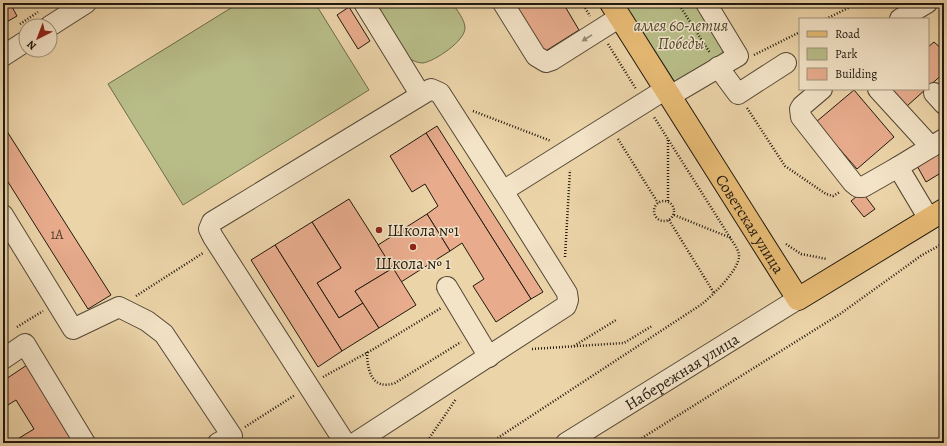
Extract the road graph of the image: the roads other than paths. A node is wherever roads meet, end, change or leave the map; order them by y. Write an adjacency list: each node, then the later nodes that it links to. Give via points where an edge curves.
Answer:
1 (86, 3): 7 (street)
2 (364, 3): 16 (street)
3 (503, 3): 6 (street, one-way to 3, via 599,30 552,60 544,61 536,56)
4 (706, 3): 12 (street, via 738,56)
5 (927, 3): 8 (street)
6 (616, 10): 15 (main road, Советская улица)
7 (45, 18)
8 (902, 18)
9 (18, 38): 10 (street)
10 (3, 56)
11 (786, 63): 12 (street, via 738,94)
12 (718, 67): 15 (street)
13 (821, 90): 18 (street, via 802,106 801,117 853,183 858,187 864,187)
14 (879, 90): 17 (street)
15 (668, 92): 19 (street, via 645,102); 23 (main road, Советская улица)
16 (420, 94): 19 (street, via 431,89 440,93); 28 (street, via 215,219 209,229)
17 (938, 143): 18 (street)
18 (898, 167): 21 (street)
19 (503, 192): 24 (street, via 563,287 568,300 563,309)
20 (3, 215): 27 (street, via 73,330 119,307 157,327 171,342 232,436)
21 (937, 215): 23 (main road)
22 (451, 293): 24 (street)
23 (798, 299): 30 (street, Набережная улица)
24 (489, 357): 29 (street)
25 (3, 359): 26 (street, via 25,344)
26 (85, 443)
27 (218, 443)
28 (345, 443)
29 (355, 443)
30 (566, 443)

